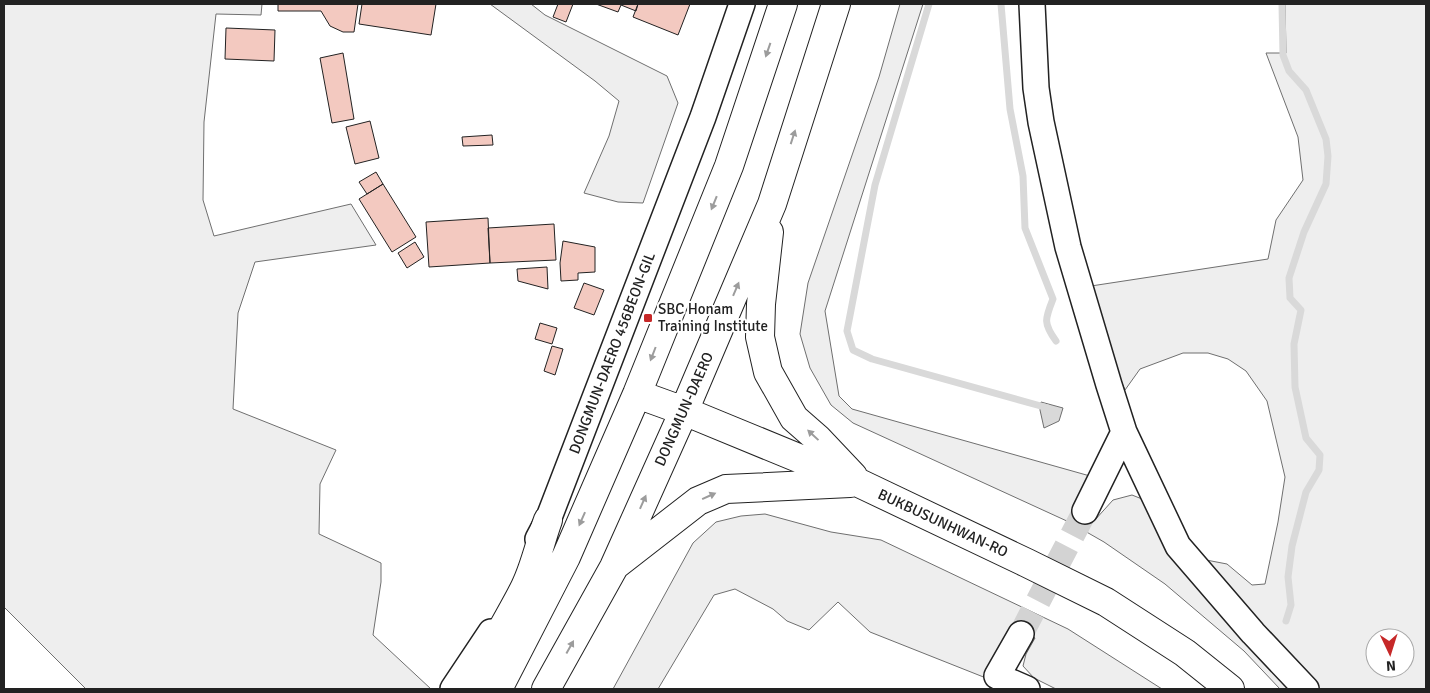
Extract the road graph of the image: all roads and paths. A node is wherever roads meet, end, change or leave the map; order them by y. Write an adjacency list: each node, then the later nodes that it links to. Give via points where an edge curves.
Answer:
1 (742, 4): 11 (street, DONGMUN-DAERO 456BEON-GIL, via 703,117)
2 (783, 4): 6 (main road, one-way to 6, via 728,166)
3 (836, 4): 5 (main road, DONGMUN-DAERO, one-way to 3)
4 (1032, 4): 8 (street, via 1036,88 1068,247)
5 (772, 204): 7 (main road, DONGMUN-DAERO, one-way to 5); 9 (main road, one-way to 5, via 794,418 768,372 760,337)
6 (637, 394): 7 (main road, BUKBUSUNHWAN-RO); 16 (main road, one-way to 16, via 566,557)
7 (684, 411): 9 (main road, BUKBUSUNHWAN-RO); 12 (main road, DONGMUN-DAERO, one-way to 7)
8 (1124, 432): 10 (street); 20 (street, via 1178,546)
9 (859, 483): 12 (main road, one-way to 9, via 698,501 726,488); 19 (main road, BUKBUSUNHWAN-RO, via 1106,602 1185,652)
10 (1085, 511)
11 (548, 520): 14 (street, DONGMUN-DAERO 456BEON-GIL, via 495,626); 15 (main road, via 526,586 484,666)
12 (614, 567): 17 (main road, DONGMUN-DAERO, one-way to 12)
13 (1021, 634): 18 (street, via 997,676)
14 (453, 689)
15 (478, 689)
16 (498, 689)
17 (546, 689)
18 (1027, 689)
19 (1230, 689)
20 (1306, 689)

